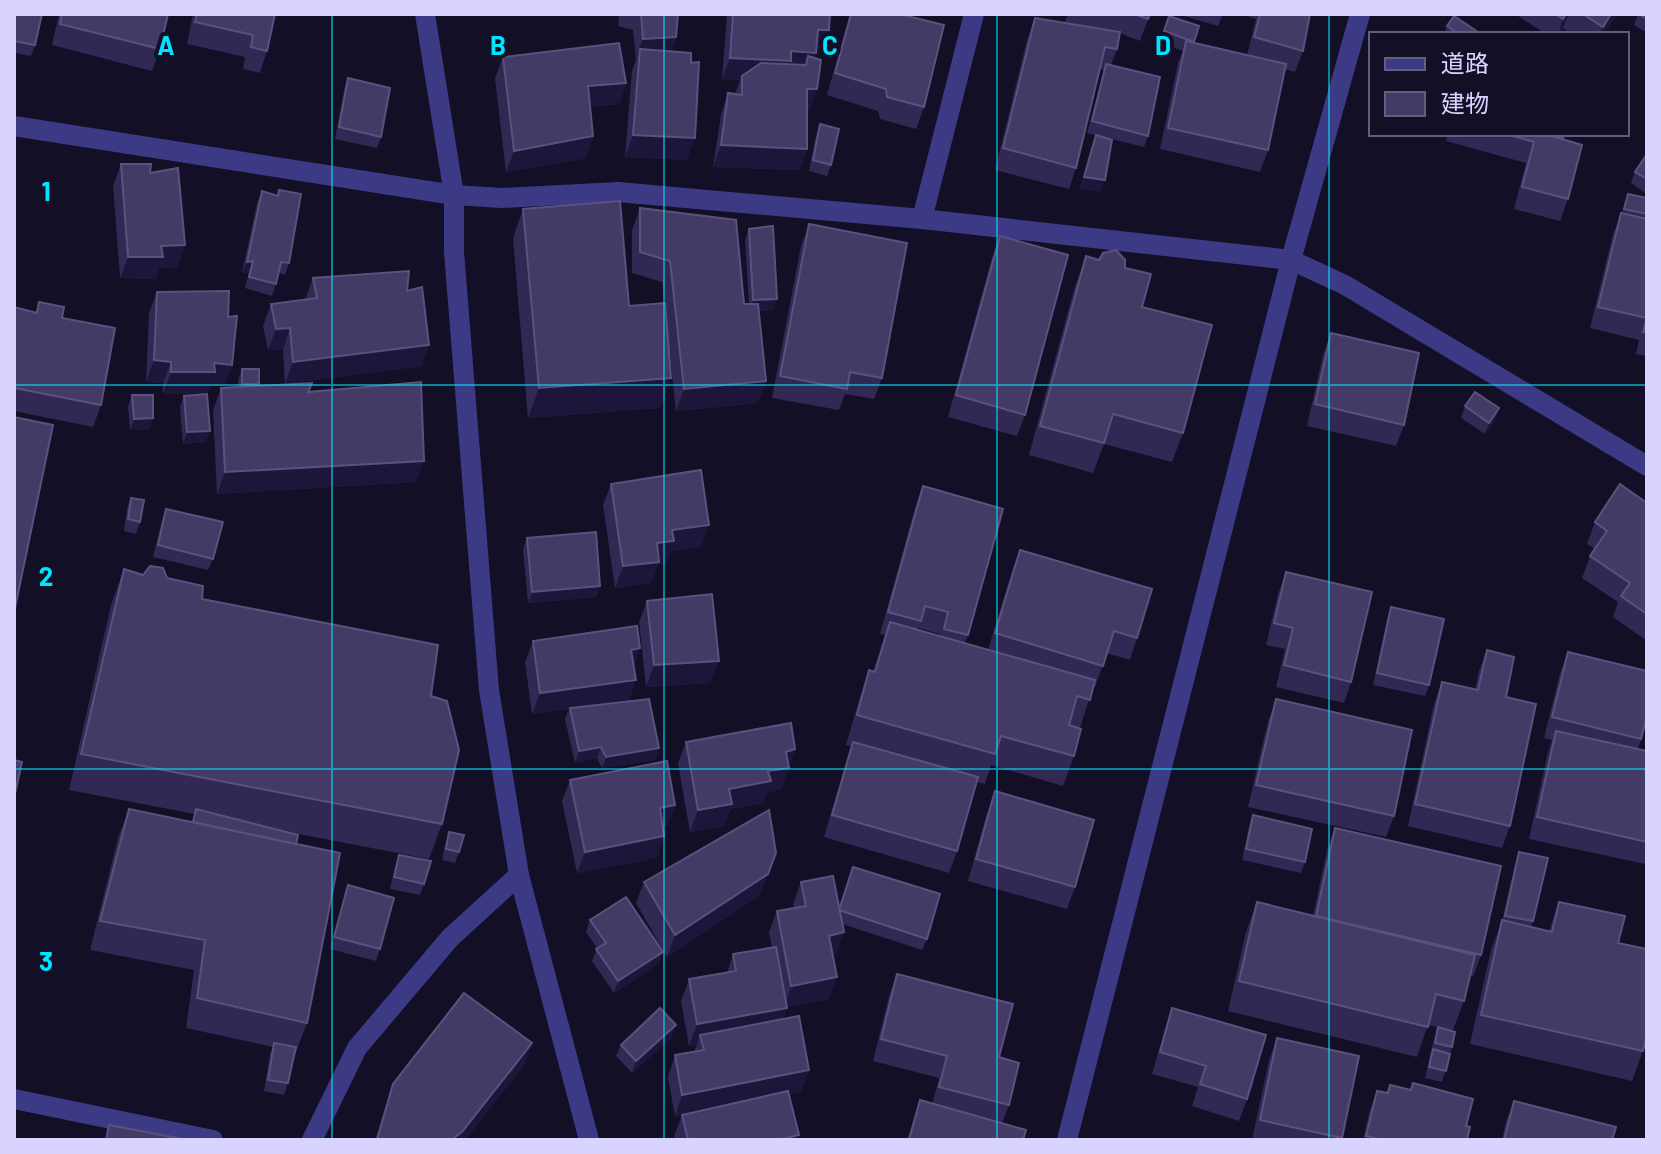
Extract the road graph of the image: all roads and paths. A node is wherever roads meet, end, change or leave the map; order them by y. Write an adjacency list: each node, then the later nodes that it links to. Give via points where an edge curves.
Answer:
1 (425, 14): 5 (street)
2 (974, 14): 6 (street)
3 (1360, 14): 7 (street)
4 (14, 126): 5 (street)
5 (454, 195): 6 (street, via 618,192); 9 (street, via 454,252 489,690)
6 (922, 219): 7 (street)
7 (1291, 260): 8 (street, via 1345,285); 14 (street)
8 (1647, 466)
9 (519, 875): 12 (street, via 450,938 357,1048); 13 (street)
10 (14, 1099): 11 (street)
11 (213, 1140)
12 (312, 1140)
13 (589, 1140)
14 (1067, 1140)

